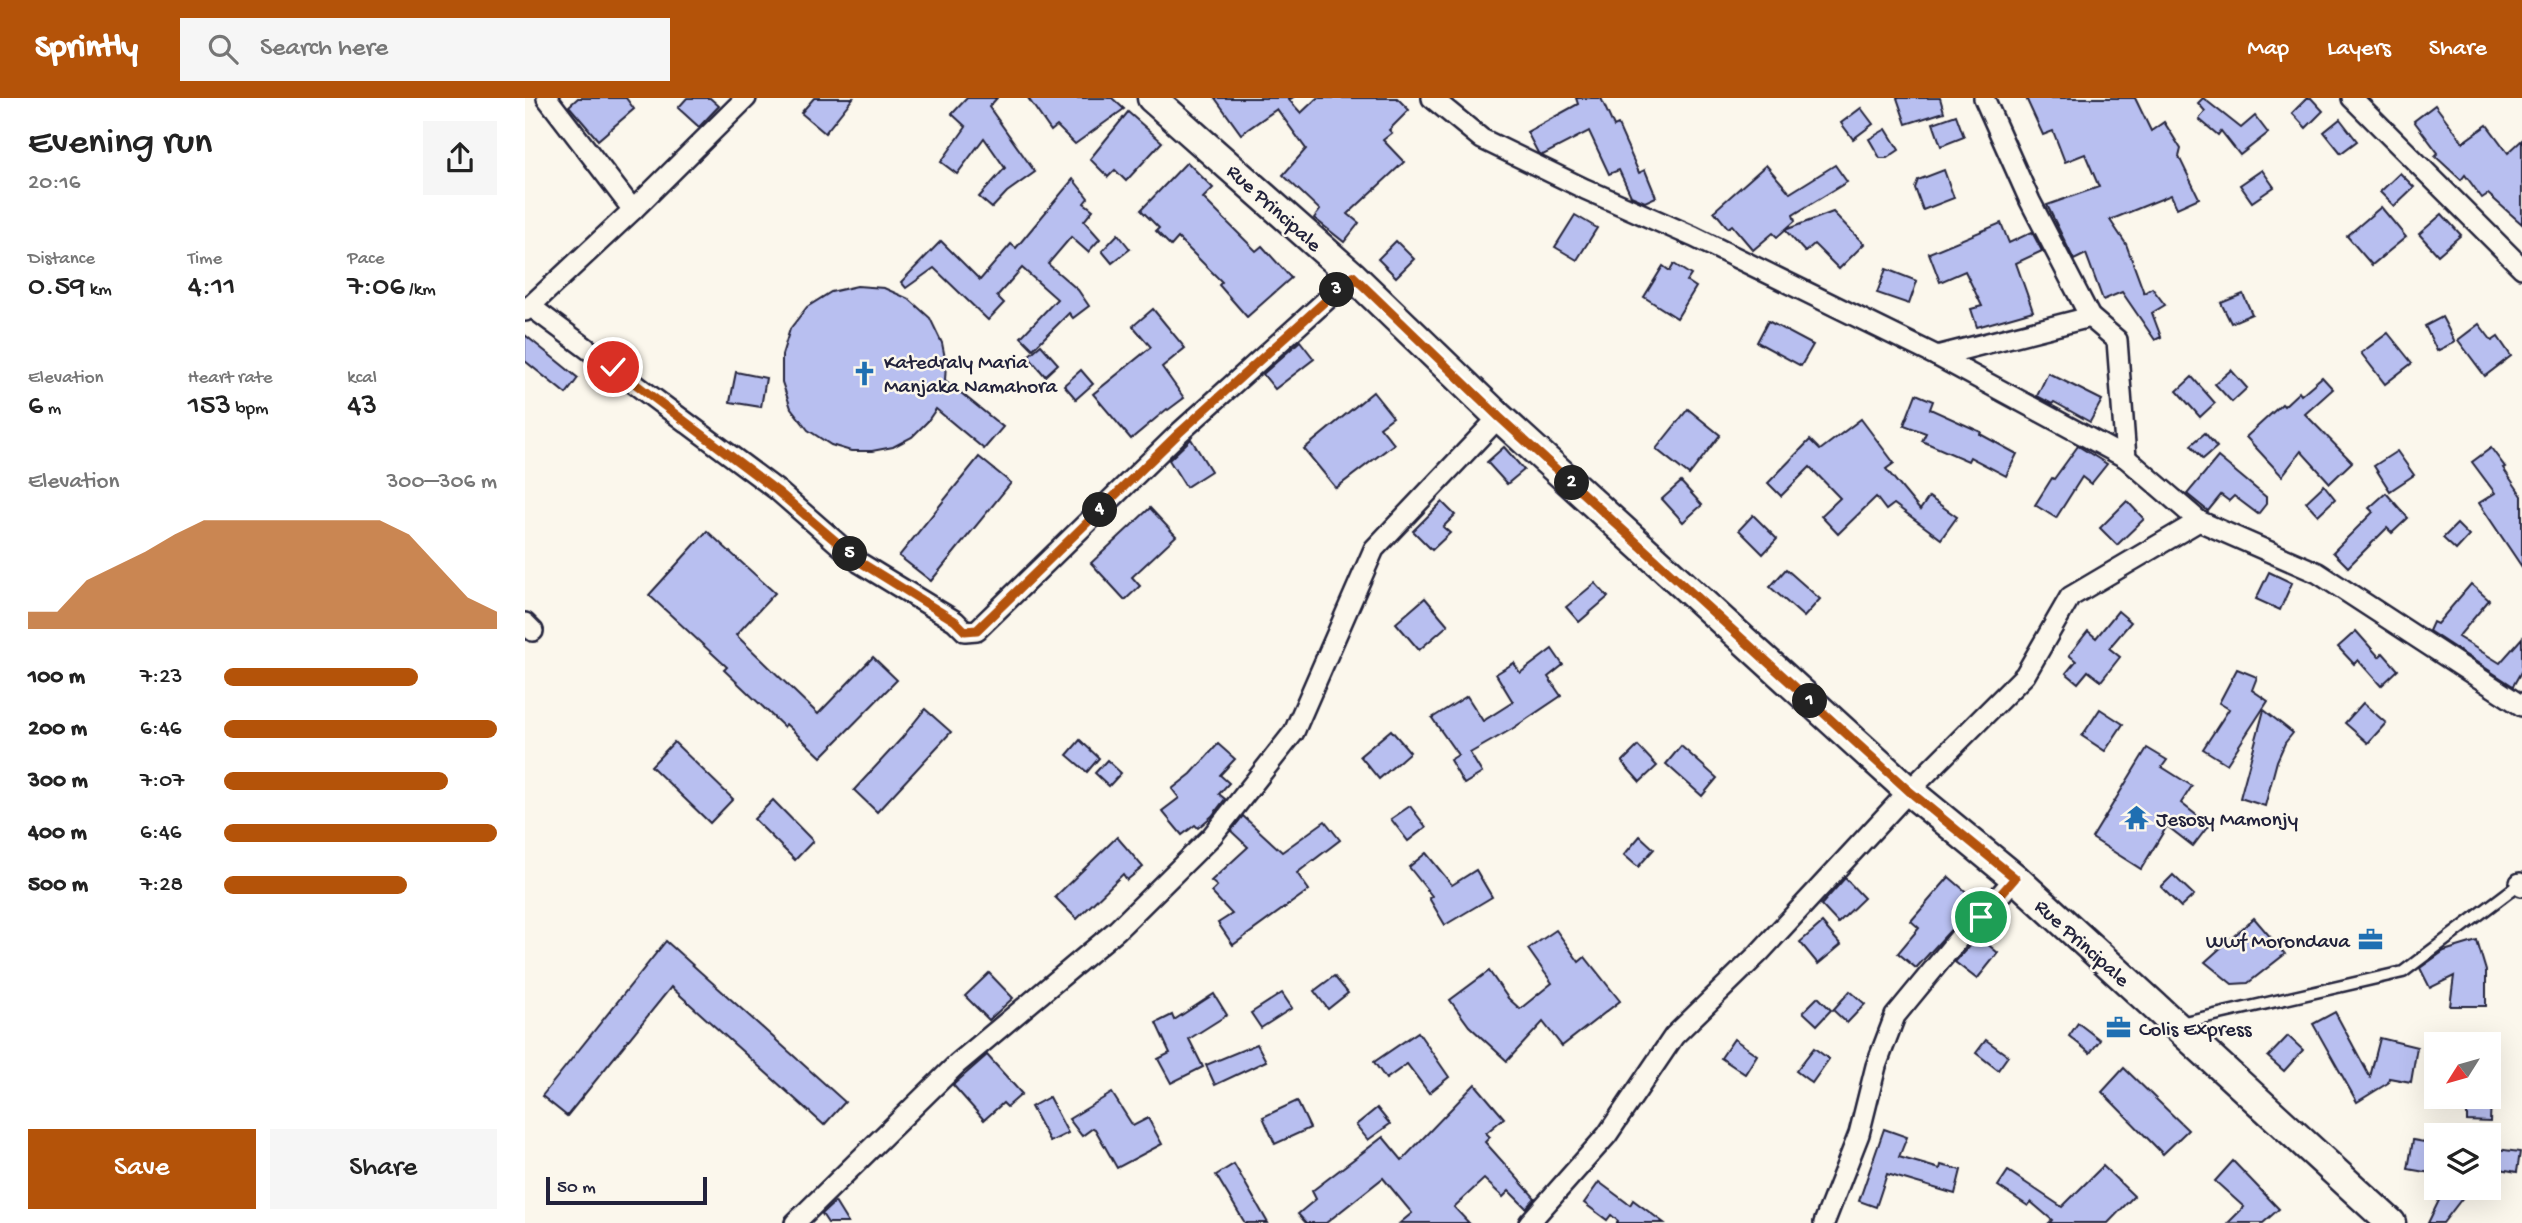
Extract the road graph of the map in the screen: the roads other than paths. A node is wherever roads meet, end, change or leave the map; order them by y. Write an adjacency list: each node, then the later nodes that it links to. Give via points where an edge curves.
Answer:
1 (547, 98): 7 (street)
2 (746, 98): 7 (street)
3 (1152, 98): 9 (main road, Rue Principale)
4 (1432, 98): 12 (street, via 1482,139)
5 (1985, 98): 11 (street, via 2030,201)
6 (2351, 98): 8 (street)
7 (633, 210): 10 (street)
8 (2522, 268)
9 (1353, 276): 10 (street, via 1179,433 977,630 965,631 860,562 777,491); 13 (main road, Rue Principale)
10 (528, 308)
11 (2090, 317): 12 (street); 14 (street, via 2117,340)
12 (1937, 356): 14 (street)
13 (1499, 417): 17 (main road, Rue Principale); 21 (street, via 1374,548 1294,732 1212,836 1117,929 957,1064)
14 (2126, 458): 15 (street)
15 (2199, 521): 16 (street, via 2318,573); 17 (street, via 2070,597 2025,675)
16 (2522, 706)
17 (1909, 791): 18 (main road, Rue Principale); 22 (street, via 1759,953 1674,1035 1607,1135)
18 (2015, 878): 20 (main road, Rue Principale); 23 (street, via 1895,1016 1876,1066 1859,1134)
19 (2521, 884): 20 (lane, via 2403,972)
20 (2173, 1024): 24 (main road, Rue Principale)
21 (795, 1223)
22 (1529, 1223)
23 (1824, 1223)
24 (2391, 1223)

